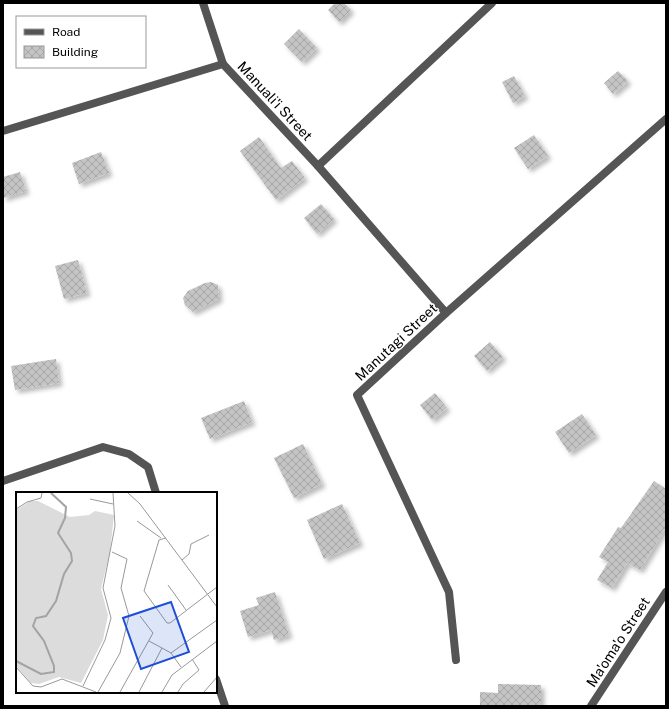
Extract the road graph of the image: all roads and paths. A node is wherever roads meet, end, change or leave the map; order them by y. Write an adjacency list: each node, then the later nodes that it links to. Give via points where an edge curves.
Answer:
1 (203, 3): 3 (street)
2 (492, 3): 6 (street)
3 (223, 64): 5 (street, Manuali'i Street); 6 (street, Manuali'i Street)
4 (666, 118): 7 (street, Manutagi Street)
5 (3, 131)
6 (318, 166): 7 (street, Manuali'i Street)
7 (446, 313): 11 (street, Manutagi Street, via 357,395 449,592)
8 (3, 482): 9 (street, via 103,447 129,454 148,466)
9 (156, 492)
10 (666, 592): 14 (street, Ma'oma'o Street)
11 (456, 660)
12 (217, 682): 13 (street)
13 (225, 706)
14 (591, 706)

